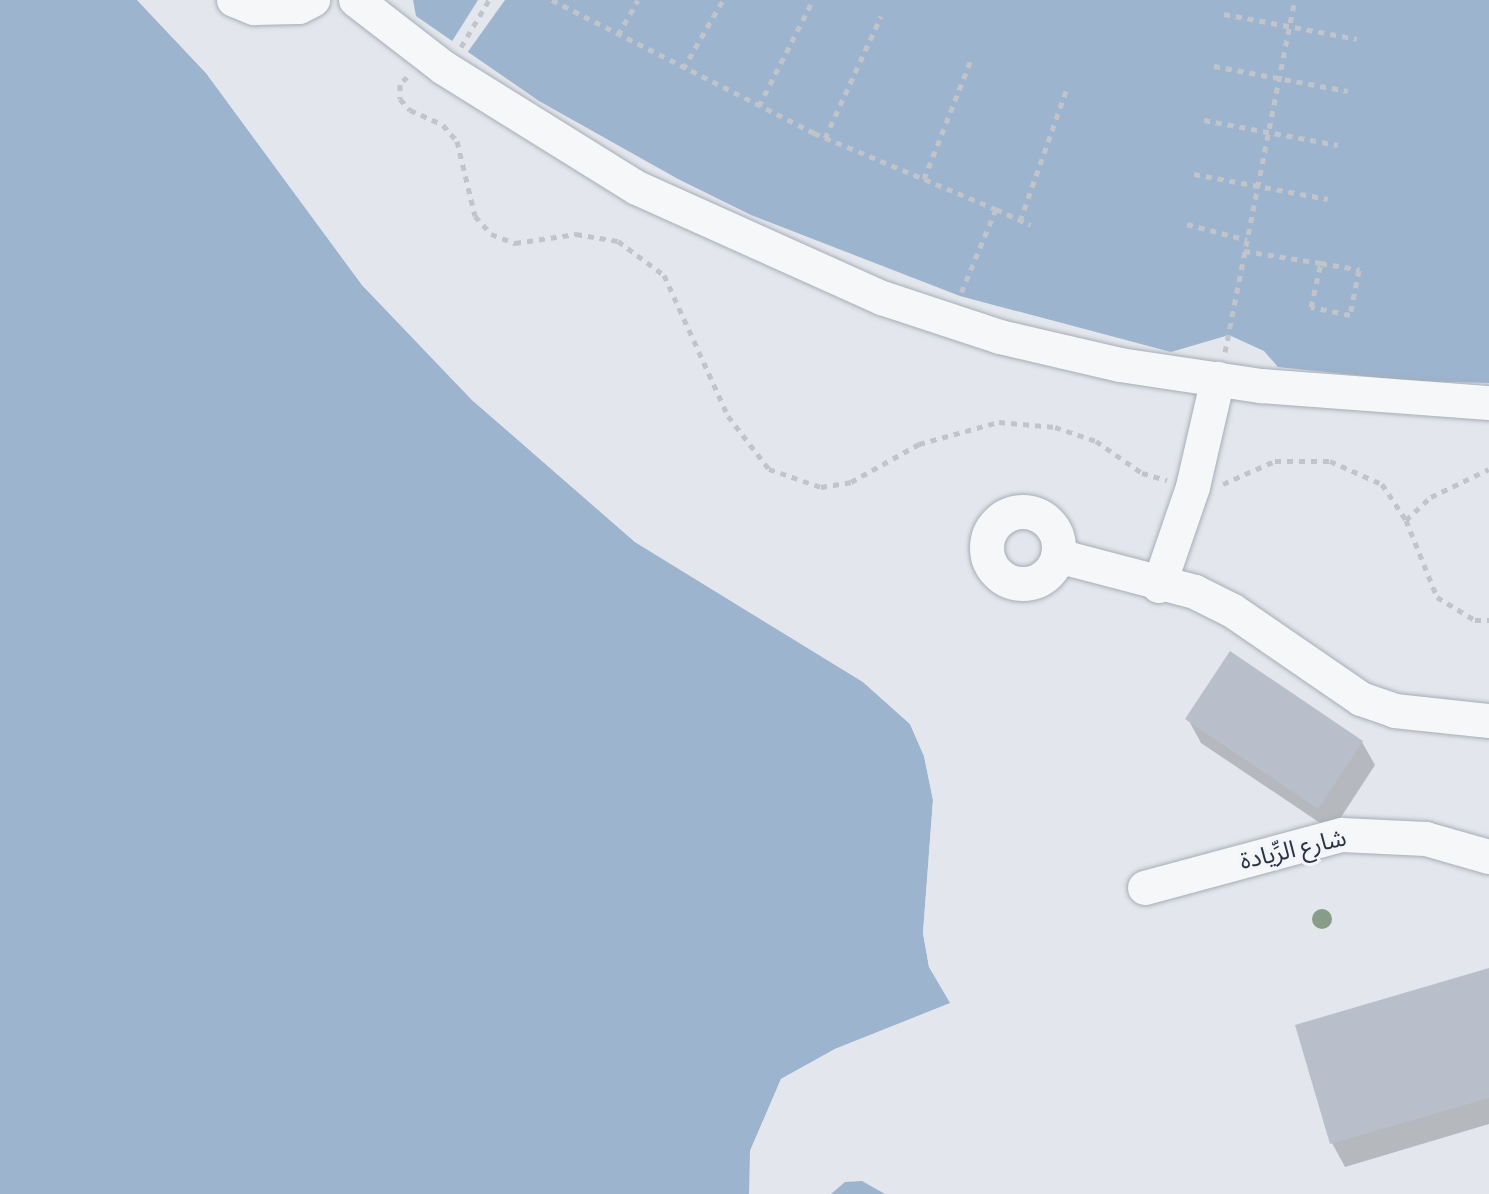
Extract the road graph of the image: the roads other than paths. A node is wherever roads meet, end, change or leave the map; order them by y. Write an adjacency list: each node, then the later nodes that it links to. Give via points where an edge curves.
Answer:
1 (234, 0): 2 (street, via 254,8 299,7)
2 (313, 0)
3 (356, 0): 4 (street, via 436,62 637,188 882,298 1015,341 1120,365)
4 (1218, 379): 5 (street); 7 (street, via 1193,487)
5 (1489, 403)
6 (1058, 556): 7 (street, via 1150,578)
7 (1159, 586): 8 (street, via 1195,592 1233,611 1361,699 1395,711)
8 (1489, 721)
9 (1489, 857): 10 (street, شارع الرِّيادة, via 1426,839 1342,835)
10 (1145, 888)

